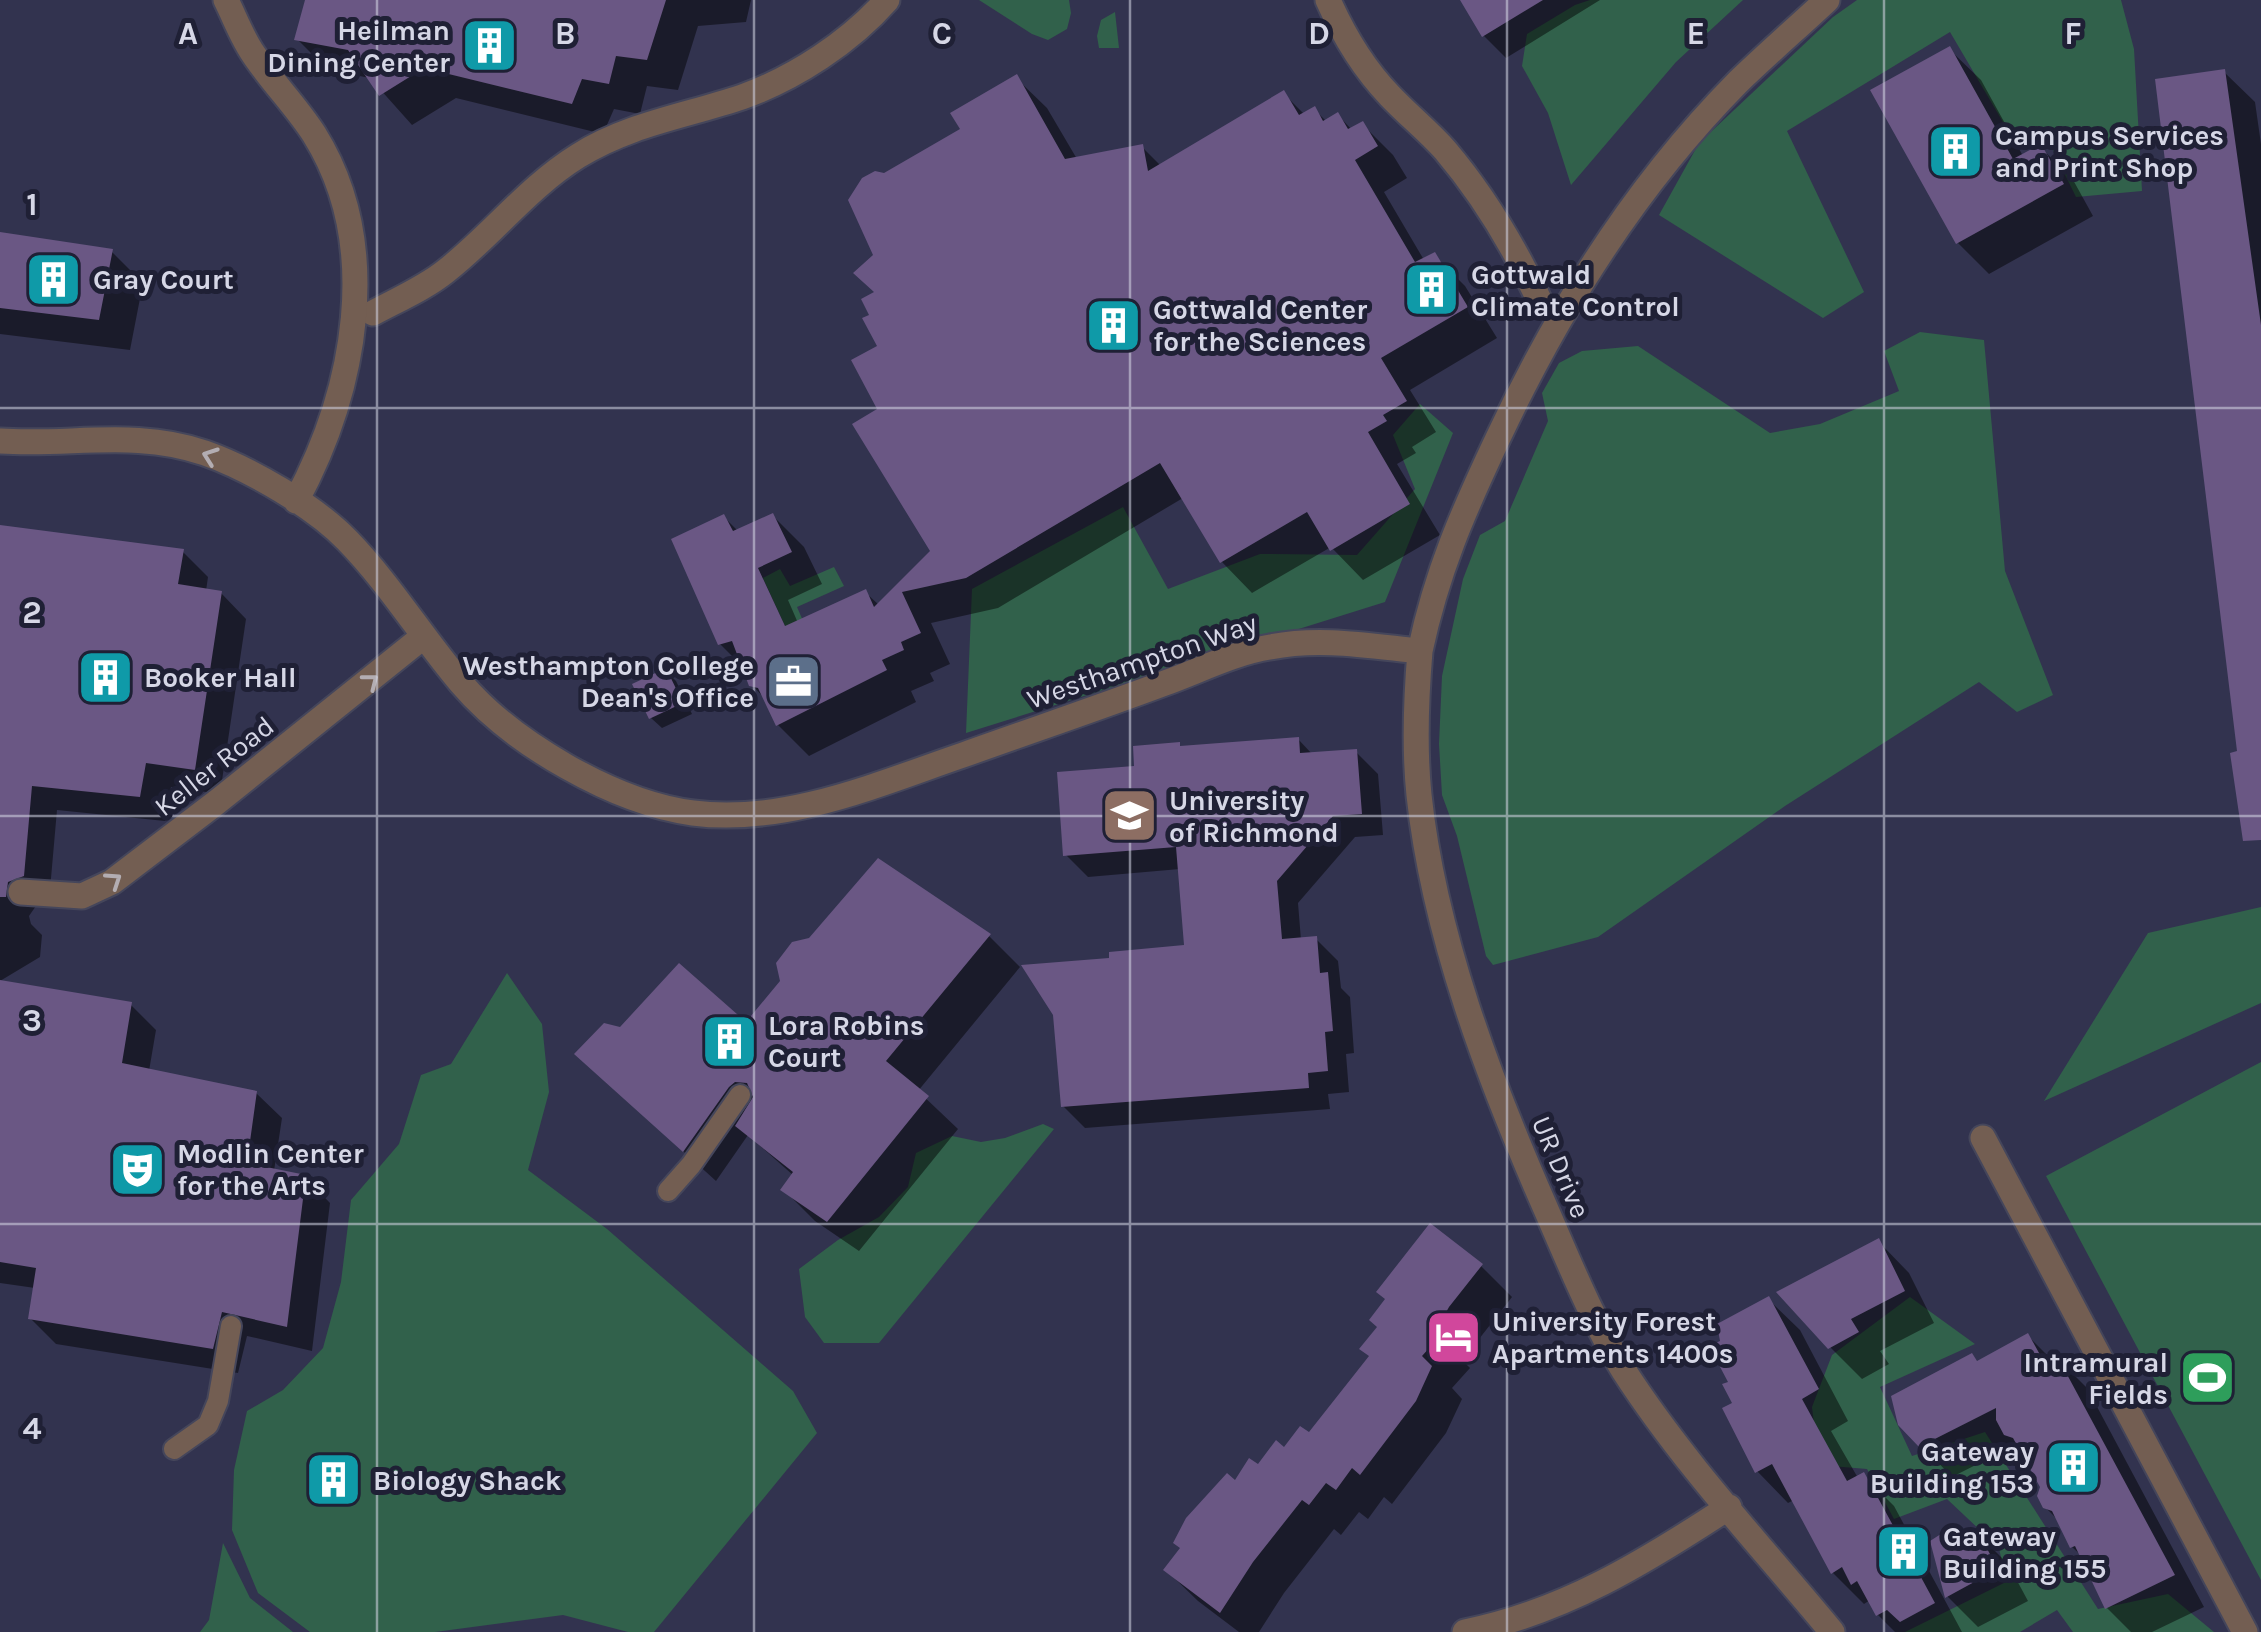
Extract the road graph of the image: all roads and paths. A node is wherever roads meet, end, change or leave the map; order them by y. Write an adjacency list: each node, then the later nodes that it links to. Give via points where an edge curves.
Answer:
1 (226, 0): 8 (street, via 252,53 315,136 336,178 353,239 352,324 343,379 319,458)
2 (887, 0): 6 (street, via 785,78 655,120 580,154 443,274)
3 (1328, 0): 5 (street, via 1366,66 1471,184)
4 (1827, 0): 10 (street, via 1696,130 1570,299 1454,532)
5 (1542, 306)
6 (373, 313)
7 (0, 440): 8 (street, Westhampton Way, one-way to 7, via 226,462 174,444)
8 (296, 501): 9 (street, Westhampton Way, via 347,539)
9 (424, 636): 10 (street, Westhampton Way, via 497,717 571,768 655,804 724,816 848,794 1244,652 1318,642); 11 (street, Keller Road, one-way to 9, via 82,896 112,882)
10 (1420, 651): 17 (street, UR Drive, via 1416,750 1426,840 1485,1060 1568,1259 1622,1366)
11 (21, 892)
12 (740, 1095): 14 (lane)
13 (1983, 1138): 20 (street)
14 (668, 1190)
15 (231, 1326): 16 (lane, via 208,1425)
16 (174, 1448)
17 (1729, 1507): 18 (street, via 1585,1594); 19 (street, UR Drive)
18 (1465, 1632)
19 (1832, 1632)
20 (2245, 1632)

